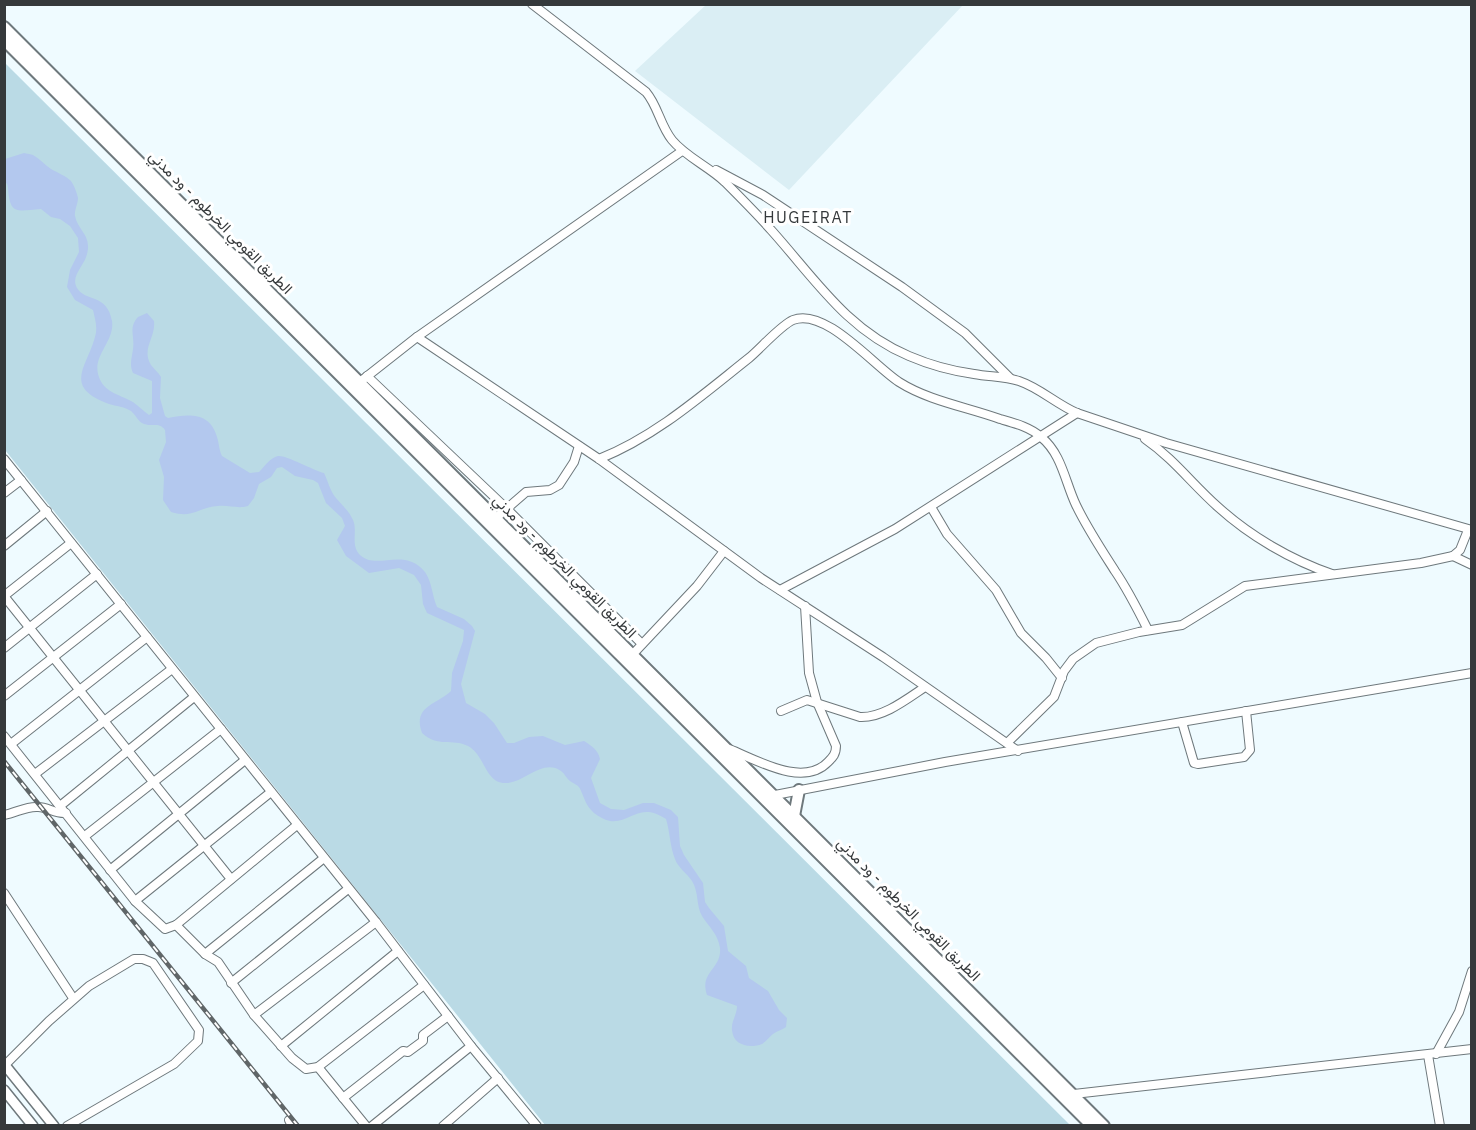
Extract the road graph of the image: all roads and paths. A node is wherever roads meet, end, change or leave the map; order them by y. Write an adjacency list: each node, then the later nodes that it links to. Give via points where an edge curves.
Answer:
1 (532, 4): 4 (street, via 646,92 664,128)
2 (4, 27): 8 (highway, الطريق القومي الخرطوم - ود مدني)
3 (4, 40): 8 (highway, الطريق القومي الخرطوم - ود مدني)
4 (682, 152): 5 (street); 6 (street)
5 (704, 164): 7 (street, via 763,195 911,293 965,333); 7 (street, via 772,231 837,306 885,345 951,371)
6 (417, 337): 8 (street); 12 (street)
7 (1010, 378): 9 (street, via 1029,384)
8 (360, 381): 18 (street); 20 (highway, الطريق القومي الخرطوم - ود مدني); 64 (highway, الطريق القومي الخرطوم - ود مدني)
9 (1077, 413): 10 (street); 11 (street)
10 (1138, 434): 21 (street); 28 (street, via 1166,454 1240,525 1298,560)
11 (1041, 437): 14 (street, via 1014,423 909,388 830,325 799,318 654,432); 17 (street); 34 (street, via 1054,453 1076,505)
12 (579, 446): 14 (street); 18 (street, via 574,462 559,484 550,490 526,492)
13 (4, 459): 15 (street)
14 (599, 459): 24 (street)
15 (21, 480): 16 (street); 19 (street)
16 (4, 493)
17 (931, 507): 29 (street); 42 (street, via 946,534 996,590 1016,626)
18 (507, 510): 20 (street); 36 (street)
19 (47, 512): 22 (street); 23 (street)
20 (496, 518): 38 (highway, الطريق القومي الخرطوم - ود مدني)
21 (1470, 530): 25 (street)
22 (71, 543): 27 (street); 30 (street)
23 (4, 546)
24 (724, 551): 29 (street); 36 (street)
25 (1453, 556): 26 (street); 28 (street)
26 (1472, 565)
27 (97, 574): 31 (street); 33 (street)
28 (1334, 574): 34 (street, via 1245,586 1182,625)
29 (780, 590): 32 (street)
30 (5, 596): 33 (street)
31 (121, 604): 35 (street); 39 (street)
32 (805, 606): 43 (street); 47 (street, via 807,666)
33 (30, 628): 37 (street); 39 (street)
34 (1148, 630): 42 (street, via 1087,648 1073,659)
35 (147, 637): 40 (street); 44 (street)
36 (642, 644): 38 (street)
37 (4, 648)
38 (633, 654): 56 (highway, الطريق القومي الخرطوم - ود مدني)
39 (54, 658): 44 (street); 45 (street)
40 (172, 669): 46 (street); 50 (street)
41 (1472, 673): 49 (street)
42 (1062, 678): 54 (street, via 1054,698)
43 (925, 687): 47 (street, via 868,717); 54 (street)
44 (80, 689): 50 (street); 55 (street)
45 (4, 696)
46 (195, 697): 52 (street); 58 (street)
47 (817, 702): 48 (street, via 800,701); 56 (street, via 836,750 816,771 789,772)
48 (781, 711)
49 (1246, 711): 51 (street); 51 (street, via 1250,750 1244,757 1194,763)
50 (103, 721): 58 (street); 60 (street)
51 (1182, 722): 57 (street)
52 (221, 729): 59 (street); 61 (street)
53 (4, 736): 55 (street)
54 (1006, 743): 57 (street)
55 (11, 744): 60 (street)
56 (727, 749): 64 (highway, الطريق القومي الخرطوم - ود مدني)
57 (1018, 750): 62 (street)
58 (128, 751): 61 (street); 65 (street)
59 (245, 760): 63 (street); 67 (street)
60 (35, 774): 65 (street)
61 (154, 782): 67 (street); 70 (street)
62 (799, 790): 64 (street); 68 (highway)
63 (271, 792): 69 (street); 71 (street)
64 (769, 796): 68 (highway, الطريق القومي الخرطوم - ود مدني); 105 (highway, الطريق القومي الخرطوم - ود مدني)
65 (63, 809): 66 (street, via 59,813 34,807); 70 (street)
66 (4, 815)
67 (179, 815): 71 (street); 73 (street)
68 (794, 816): 96 (highway, الطريق القومي الخرطوم - ود مدني)
69 (297, 825): 72 (street); 74 (street)
70 (85, 836): 73 (street)
71 (205, 846): 74 (street); 77 (street)
72 (324, 858): 75 (street); 81 (street)
73 (110, 870): 77 (street)
74 (231, 879): 79 (street)
75 (348, 889): 78 (street); 83 (street)
76 (4, 892): 85 (street)
77 (135, 901): 79 (street, via 161,927 170,929)
78 (376, 922): 80 (street); 86 (street)
79 (176, 925): 81 (street)
80 (398, 951): 84 (street); 88 (street)
81 (205, 954): 83 (street, via 218,962)
82 (1472, 971): 91 (street, via 1459,1012)
83 (231, 982): 86 (street)
84 (424, 985): 87 (street); 93 (street)
85 (73, 998): 92 (street); 100 (street, via 134,959 143,959 156,966 200,1036 174,1064)
86 (254, 1015): 88 (street)
87 (448, 1016): 89 (street); 97 (street, via 423,1035 423,1041 408,1052 403,1051)
88 (281, 1046): 93 (street, via 300,1065)
89 (471, 1046): 94 (street); 102 (street)
90 (1472, 1049): 91 (street)
91 (1432, 1055): 96 (street); 107 (street)
92 (5, 1064): 99 (main road)
93 (318, 1067): 97 (street)
94 (498, 1078): 103 (street); 104 (street)
95 (4, 1090): 98 (main road)
96 (1074, 1094): 106 (highway, الطريق القومي الخرطوم - ود مدني)
97 (343, 1098): 101 (street)
98 (33, 1125)
99 (54, 1125)
100 (67, 1125)
101 (366, 1125)
102 (372, 1125)
103 (443, 1125)
104 (537, 1125)
105 (1092, 1125)
106 (1104, 1125)
107 (1440, 1125)

